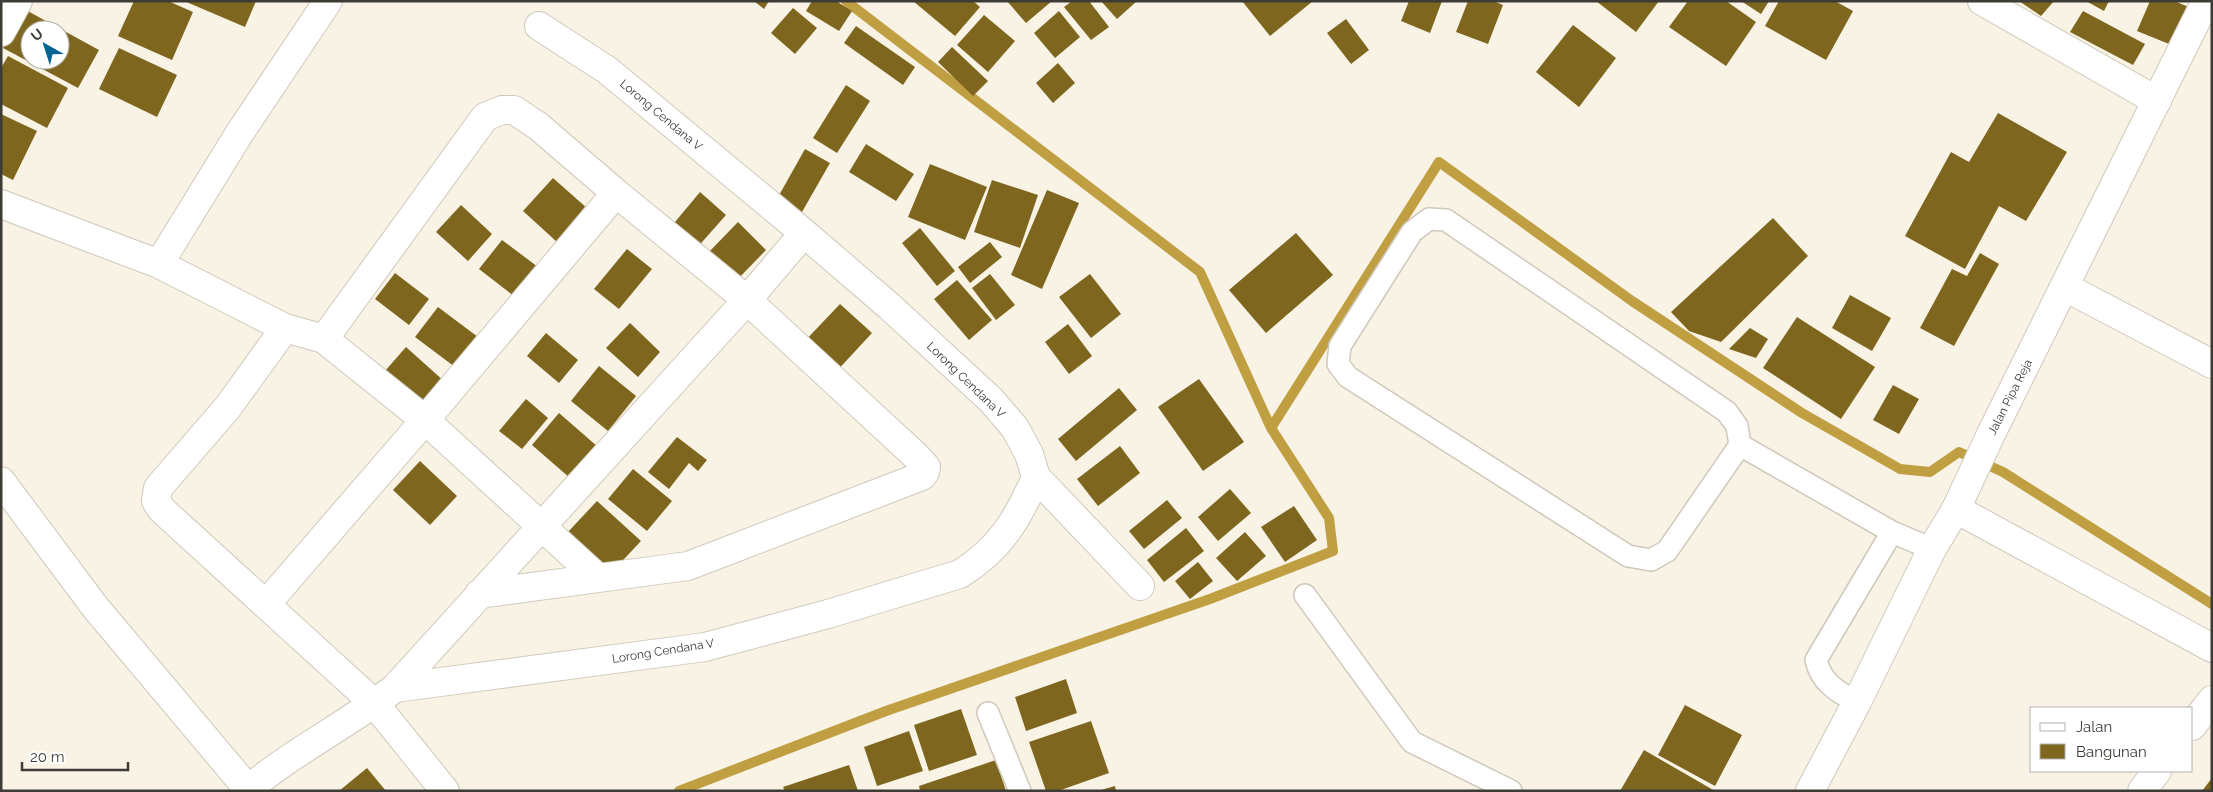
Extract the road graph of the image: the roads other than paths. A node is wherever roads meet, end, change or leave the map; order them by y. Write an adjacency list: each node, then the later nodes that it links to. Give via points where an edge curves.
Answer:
1 (18, 1): 6 (street)
2 (328, 1): 11 (street, via 239,134)
3 (1982, 1): 7 (street)
4 (2206, 1): 7 (street, Jalan Pipa Reja)
5 (539, 26): 10 (street, Lorong Cendana V, via 607,70)
6 (1, 32)
7 (2157, 101): 12 (street, Jalan Pipa Reja)
8 (616, 193): 13 (street); 15 (street, via 538,126 514,110 502,110 485,117); 17 (street)
9 (1, 204): 11 (street)
10 (804, 233): 13 (street); 19 (street, Lorong Cendana V, via 991,400 1015,428 1029,454)
11 (159, 264): 14 (street)
12 (2065, 287): 16 (street); 21 (street, Jalan Pipa Reja)
13 (747, 300): 22 (street); 25 (street, via 918,457 926,467 925,472 922,476 688,566)
14 (285, 328): 15 (street); 29 (street, via 228,407 156,494 162,510)
15 (324, 339): 17 (street)
16 (2212, 364)
17 (425, 420): 22 (street); 29 (street)
18 (1740, 445): 18 (lane, via 1738,426 1727,412 1446,220 1429,219 1412,232 1340,346 1338,364 1348,377 1628,556 1651,560 1667,551); 23 (lane)
19 (1036, 477): 26 (street); 31 (street, Lorong Cendana V, via 1024,504 995,547 960,574 705,647)
20 (1, 481): 37 (street, via 95,607)
21 (1956, 509): 24 (street, Jalan Pipa Reja); 30 (street)
22 (540, 526): 25 (street); 27 (street)
23 (1892, 532): 24 (lane); 33 (lane, via 1816,660 1820,674 1841,694)
24 (1932, 549): 33 (street, Jalan Pipa Reja)
25 (598, 578): 27 (street)
26 (1140, 586)
27 (480, 594): 31 (street)
28 (1305, 595): 40 (lane, via 1412,742)
29 (267, 604): 31 (street)
30 (2212, 648)
31 (385, 696): 37 (street, via 278,764); 38 (street)
32 (2212, 700): 35 (street)
33 (1857, 702): 41 (street, Jalan Pipa Reja)
34 (988, 713): 39 (lane)
35 (2193, 725)
36 (2156, 772): 42 (street)
37 (247, 790)
38 (445, 791)
39 (1020, 791)
40 (1511, 791)
41 (1810, 791)
42 (2142, 791)

